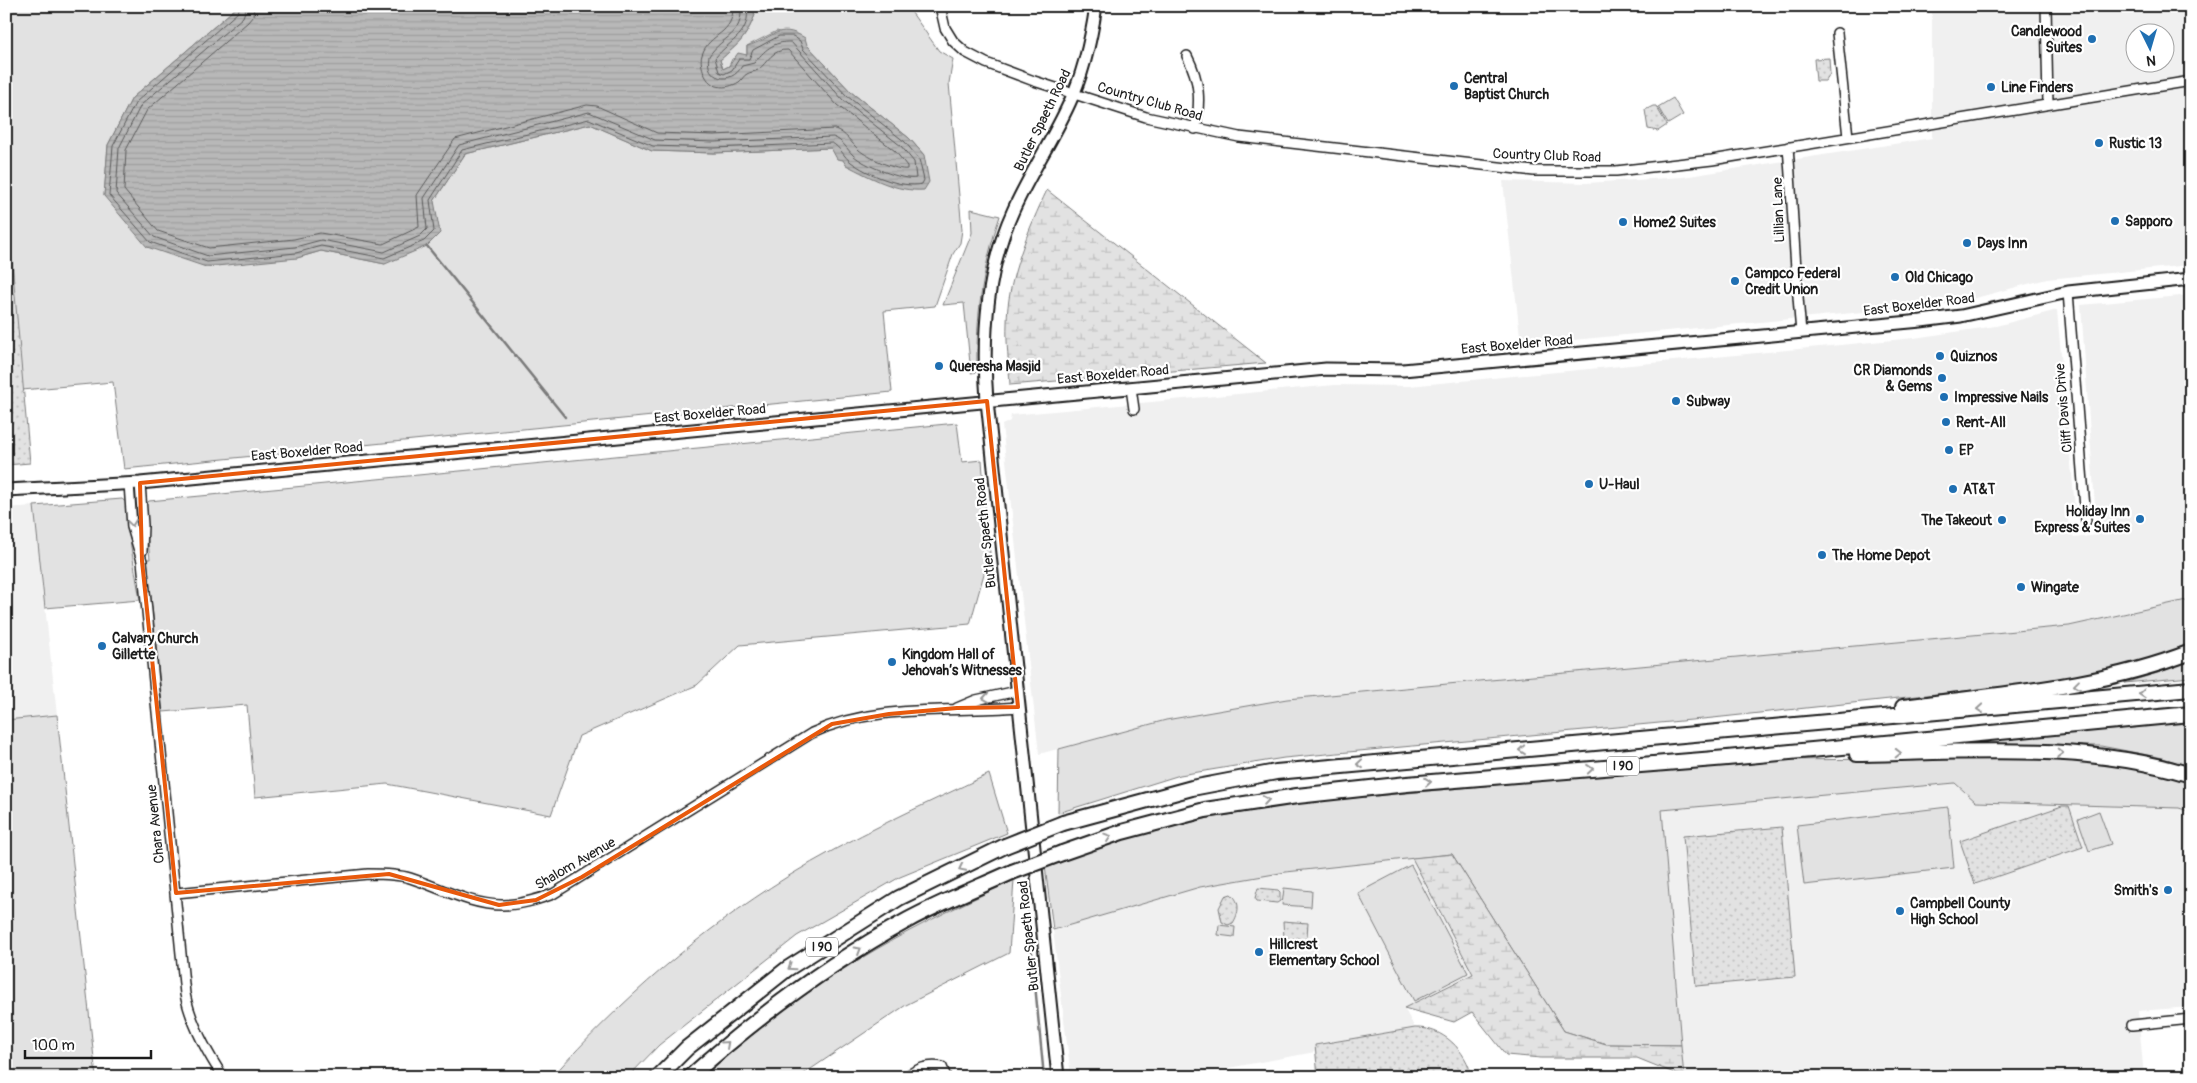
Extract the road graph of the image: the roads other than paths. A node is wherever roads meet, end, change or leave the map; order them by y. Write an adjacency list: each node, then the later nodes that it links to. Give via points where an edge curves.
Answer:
1 (940, 6): 7 (street, Country Club Road, via 945,28 965,52 994,66)
2 (1096, 6): 7 (main road, Butler Spaeth Road, via 1092,38)
3 (2046, 6): 8 (street)
4 (1837, 33): 10 (street)
5 (1187, 56): 9 (street, via 1199,84)
6 (2191, 81): 8 (street, Country Club Road)
7 (1074, 94): 9 (street, Country Club Road); 16 (main road, Butler Spaeth Road, via 1012,212 999,249 986,316)
8 (2048, 104): 10 (street, Country Club Road)
9 (1195, 129): 11 (street, Country Club Road, via 1534,172 1644,168)
10 (1848, 137): 11 (street, Country Club Road)
11 (1788, 147): 14 (street, Lillian Lane)
12 (2191, 279): 13 (main road, East Boxelder Road)
13 (2068, 292): 14 (main road, East Boxelder Road, via 1962,316); 20 (street, Cliff Davis Drive)
14 (1801, 332): 15 (main road, East Boxelder Road, via 1403,370 1326,370)
15 (1131, 388): 16 (main road, East Boxelder Road); 17 (street)
16 (987, 401): 18 (main road, East Boxelder Road); 23 (main road, Butler Spaeth Road)
17 (1134, 409)
18 (134, 483): 19 (main road, East Boxelder Road); 30 (street, Chara Avenue, via 143,525 142,561)
19 (6, 490)
20 (2086, 521)
21 (2191, 652): 27 (highway, I 90, one-way to 27, via 2161,664 2085,684)
22 (2191, 689): 27 (highway, I 90, one-way to 27)
23 (1017, 691): 24 (main road, Butler Spaeth Road); 25 (street, Shalom Avenue, one-way to 25, via 976,700)
24 (1018, 707): 25 (street, Shalom Avenue); 38 (main road, Butler Spaeth Road)
25 (957, 708): 30 (street, Shalom Avenue, via 860,718 832,724 812,733 575,881 536,900 499,905 389,874)
26 (2191, 714): 28 (highway, I 90)
27 (1652, 739): 34 (highway, I 90, one-way to 34, bridge, via 1276,772 1192,788 1063,823 1006,846 899,898 787,969 686,1048)
28 (1726, 758): 29 (highway, I 90, one-way to 29, via 2078,754 2125,759); 35 (highway, I 90, one-way to 28, bridge, via 742,1030 840,960 910,919 1012,872 1122,832 1205,810 1297,796)
29 (2191, 775)
30 (176, 893): 33 (street, Chara Avenue, via 189,1014)
31 (2191, 1019): 32 (street)
32 (2132, 1025)
33 (223, 1077)
34 (658, 1077)
35 (690, 1077)
36 (905, 1077): 37 (street, via 920,1067 932,1065 942,1067)
37 (946, 1077)
38 (1058, 1077)

